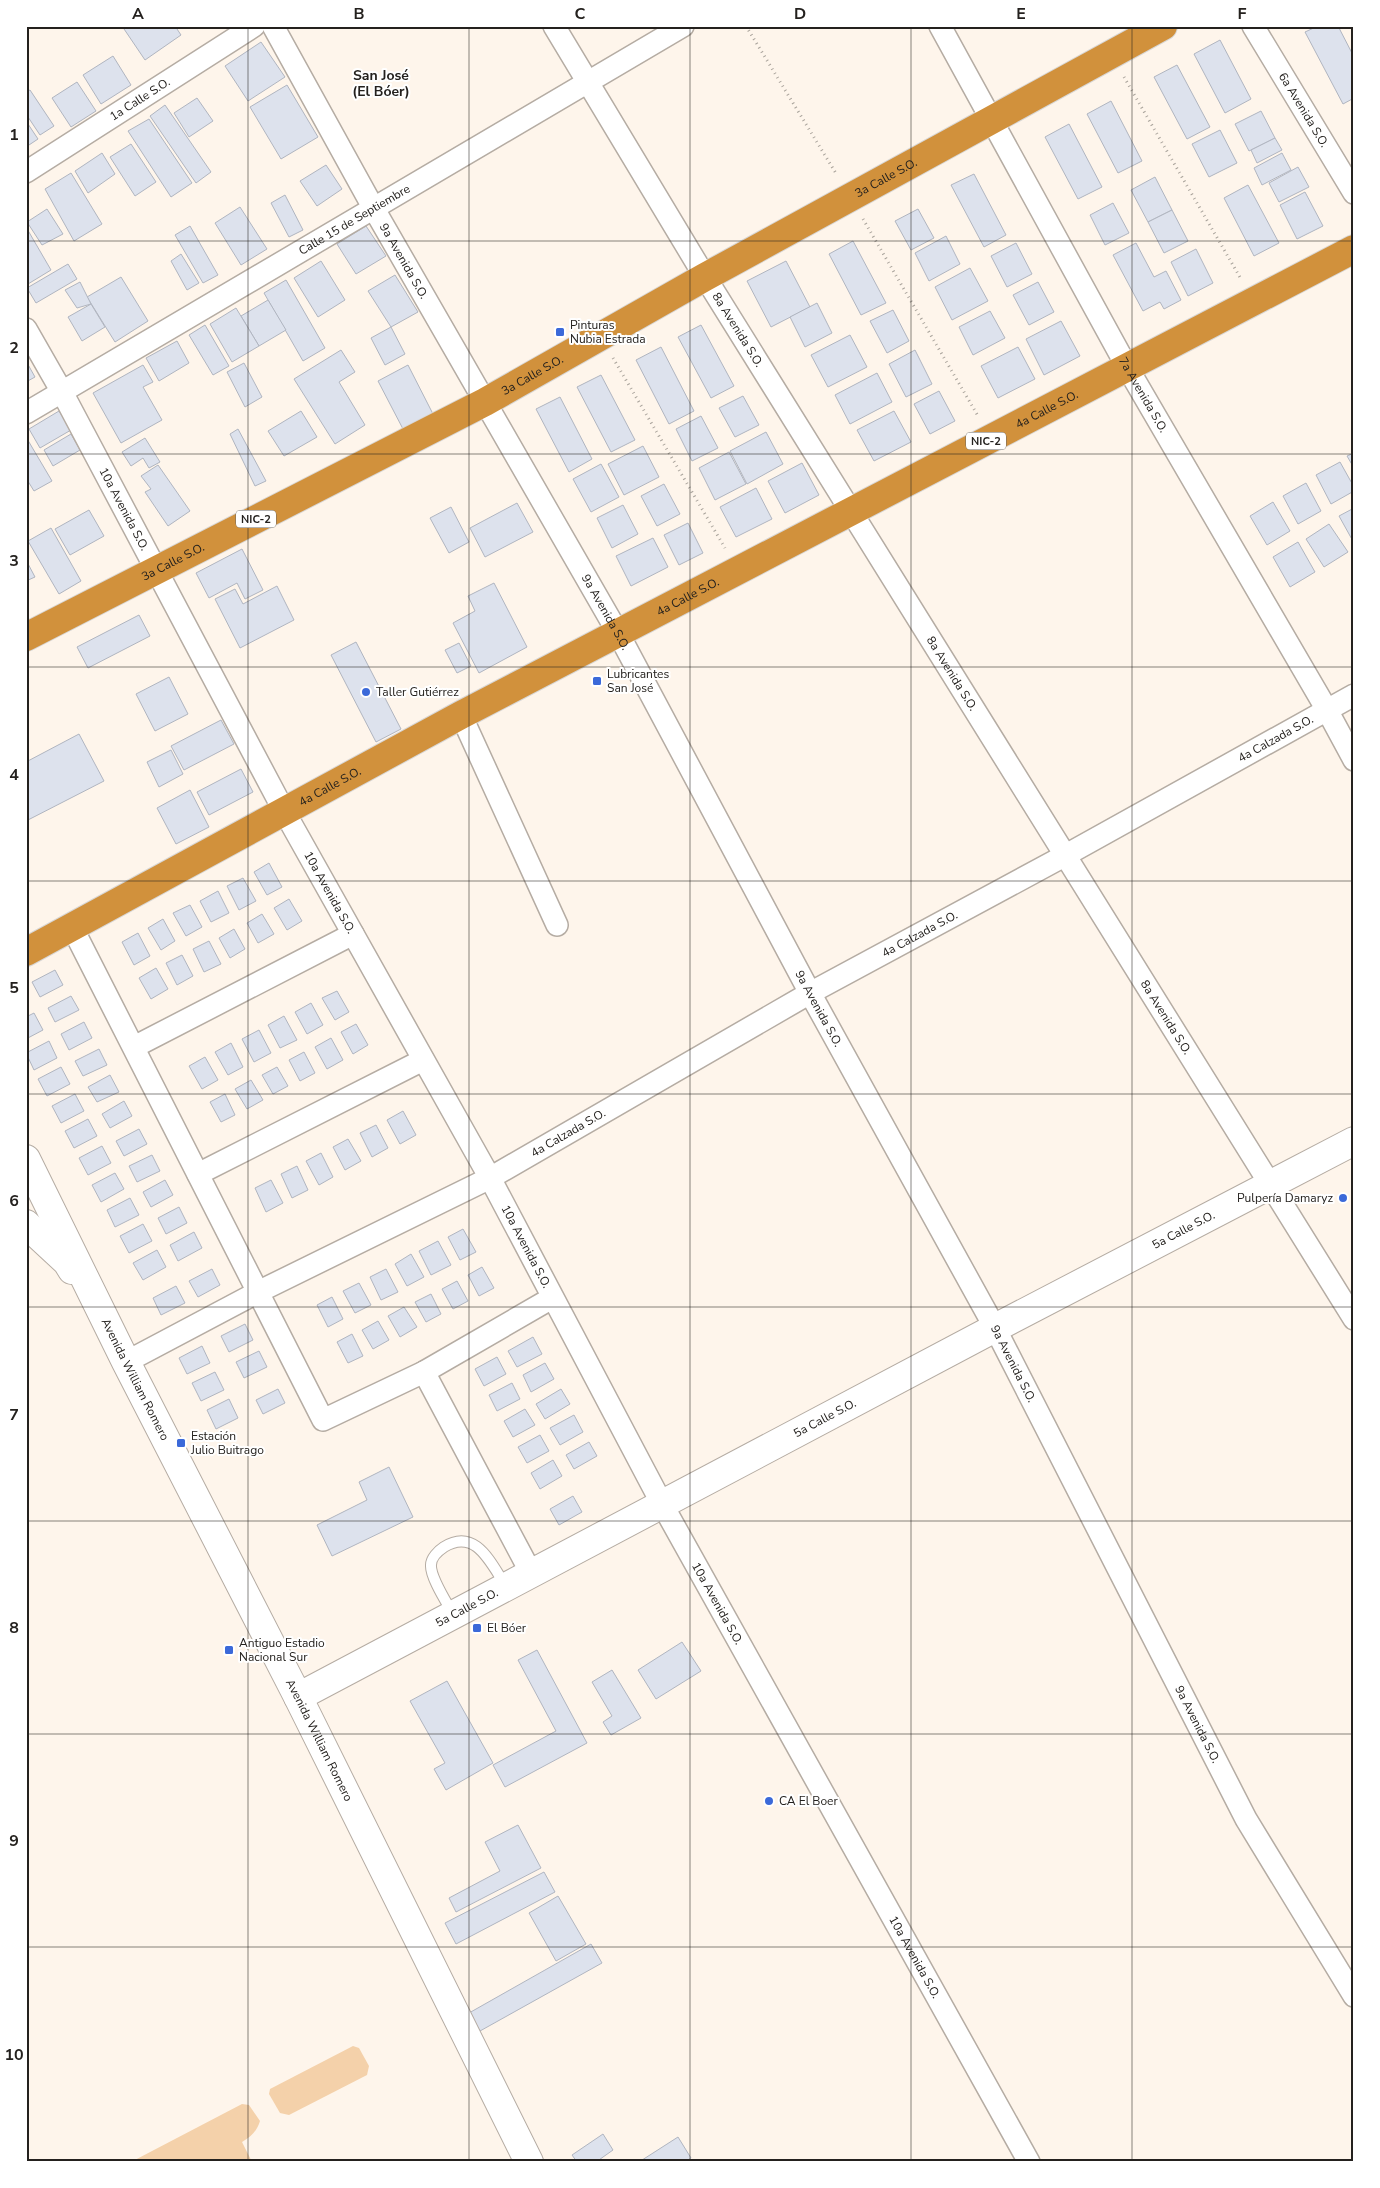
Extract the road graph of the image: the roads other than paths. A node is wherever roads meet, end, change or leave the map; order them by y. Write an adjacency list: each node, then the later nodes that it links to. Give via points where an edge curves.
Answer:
1 (254, 26): 10 (street, 1a Calle S.O.)
2 (273, 26): 12 (street, 9a Avenida S.O.)
3 (554, 26): 8 (street, 8a Avenida S.O.)
4 (683, 26): 8 (street, Calle 15 de Septiembre)
5 (940, 26): 9 (street, 7a Avenida S.O.)
6 (1163, 26): 9 (highway, 3a Calle S.O. / NIC-2)
7 (1253, 26): 11 (street, 6a Avenida S.O.)
8 (588, 83): 12 (street, Calle 15 de Septiembre); 14 (street, 8a Avenida S.O.)
9 (991, 119): 14 (highway, 3a Calle S.O. / NIC-2); 16 (street, 7a Avenida S.O.)
10 (26, 172)
11 (1354, 193)
12 (374, 209): 17 (street, Calle 15 de Septiembre); 18 (street, 9a Avenida S.O.)
13 (1354, 249): 16 (highway, 4a Calle S.O. / NIC-2)
14 (705, 277): 18 (highway, 3a Calle S.O. / NIC-2); 20 (street, 8a Avenida S.O.)
15 (26, 329): 17 (street, 10a Avenida S.O.)
16 (1127, 367): 20 (highway, 4a Calle S.O. / NIC-2); 25 (street, 7a Avenida S.O.)
17 (62, 392): 19 (street, Calle 15 de Septiembre); 21 (street, 10a Avenida S.O.)
18 (485, 402): 21 (highway, 3a Calle S.O. / NIC-2); 22 (street, 9a Avenida S.O.)
19 (26, 413)
20 (851, 511): 22 (highway, 4a Calle S.O. / NIC-2); 29 (street, 8a Avenida S.O.)
21 (156, 570): 23 (highway, 3a Calle S.O. / NIC-2); 28 (street, 10a Avenida S.O.)
22 (618, 634): 26 (highway, 4a Calle S.O. / NIC-2); 34 (street, 9a Avenida S.O.)
23 (26, 637)
24 (1354, 695): 25 (street, 4a Calzada S.O.)
25 (1327, 710): 27 (street, 7a Avenida S.O.); 29 (street, 4a Calzada S.O.)
26 (461, 714): 28 (highway, 4a Calle S.O. / NIC-2); 30 (street)
27 (1354, 760)
28 (284, 811): 31 (highway, 4a Calle S.O. / NIC-2); 32 (street, 10a Avenida S.O.)
29 (1066, 855): 34 (street, 4a Calzada S.O.); 41 (street, 8a Avenida S.O.)
30 (557, 925)
31 (72, 927): 33 (highway, 4a Calle S.O. / NIC-2); 35 (street)
32 (353, 934): 35 (street); 36 (street, 10a Avenida S.O.)
33 (26, 952)
34 (810, 993): 40 (street, 4a Calzada S.O.); 47 (street, 9a Avenida S.O.)
35 (134, 1047): 39 (street)
36 (423, 1060): 39 (street); 40 (street, 10a Avenida S.O.)
37 (1354, 1141): 41 (main road, 5a Calle S.O.)
38 (26, 1159): 45 (main road, Avenida William Romero)
39 (198, 1174): 43 (street)
40 (490, 1178): 43 (street, 4a Calzada S.O.); 44 (street, 10a Avenida S.O.)
41 (1270, 1184): 46 (street, 8a Avenida S.O.); 47 (main road, 5a Calle S.O.)
42 (26, 1224): 45 (main road, via 67,1262)
43 (258, 1292): 48 (street, 4a Calzada S.O.); 49 (street, via 323,1420)
44 (552, 1298): 49 (street); 50 (street, 10a Avenida S.O.)
45 (102, 1312): 48 (main road, Avenida William Romero)
46 (1354, 1319)
47 (994, 1328): 50 (main road, 5a Calle S.O.); 55 (street, 9a Avenida S.O., via 1246,1819)
48 (126, 1362): 54 (main road, Avenida William Romero)
49 (424, 1372): 51 (street)
50 (662, 1504): 51 (main road, 5a Calle S.O.); 57 (street, 10a Avenida S.O.)
51 (532, 1573): 52 (main road, 5a Calle S.O.)
52 (507, 1587): 53 (main road, 5a Calle S.O.); 53 (lane, via 481,1549 471,1542 460,1540 444,1547 434,1556 431,1565)
53 (453, 1615): 54 (main road, 5a Calle S.O.)
54 (298, 1697): 56 (main road, Avenida William Romero)
55 (1354, 1996)
56 (529, 2162)
57 (1028, 2162)

